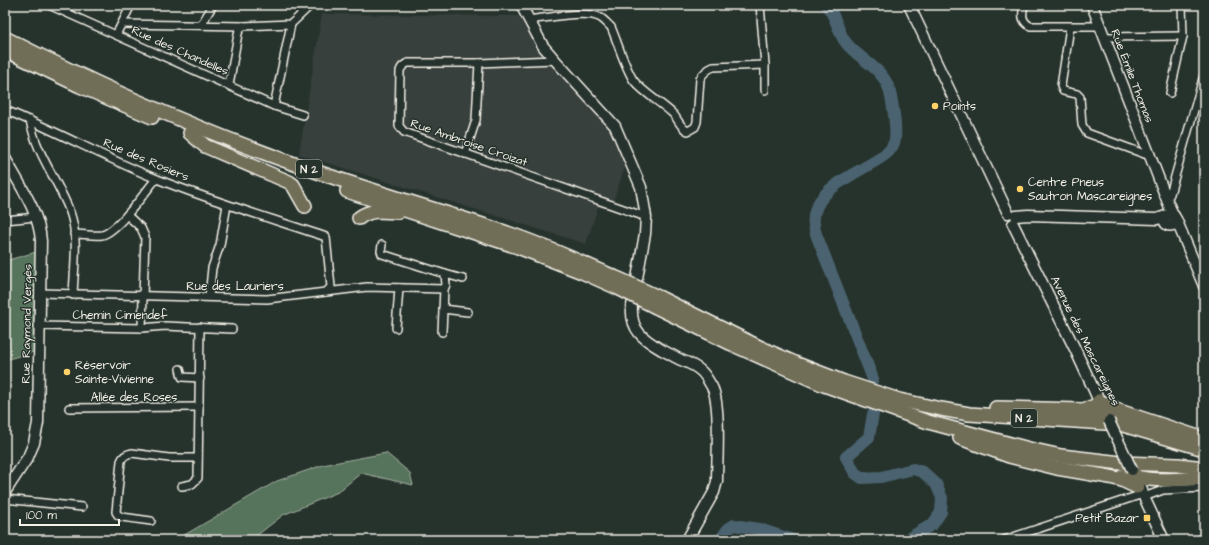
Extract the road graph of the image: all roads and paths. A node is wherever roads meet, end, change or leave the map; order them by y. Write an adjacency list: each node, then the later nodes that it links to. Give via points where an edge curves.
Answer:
1 (49, 5): 18 (street, Rue des Chandelles)
2 (131, 5): 12 (street)
3 (213, 5): 14 (street)
4 (311, 5): 13 (street)
5 (521, 5): 11 (street)
6 (760, 5): 25 (street)
7 (909, 5): 47 (street, Avenue des Mascareignes)
8 (1024, 5): 17 (street, via 1022,12 1025,24)
9 (1092, 5): 16 (street, Rue Émile Thomas)
10 (1182, 5): 19 (street)
11 (529, 20): 23 (street); 25 (street, via 583,14 606,21 611,27 633,80 671,112 688,131 695,127 700,79 703,73 713,67)
12 (122, 24): 14 (street); 18 (street)
13 (291, 24): 15 (street); 30 (street)
14 (201, 25): 15 (street)
15 (243, 26): 27 (street, via 238,34)
16 (1099, 26): 17 (street); 20 (street, Rue Émile Thomas)
17 (1070, 27): 36 (street, via 1061,86 1063,90 1080,97 1083,128 1087,133)
18 (116, 35): 27 (street, Rue des Chandelles)
19 (1183, 36): 20 (street); 29 (street)
20 (1103, 37): 36 (street, Rue Émile Thomas)
21 (5, 38): 53 (highway, N 2, via 58,65 216,135 515,236 562,254)
22 (5, 50): 34 (highway, N 2, via 80,86)
23 (555, 60): 24 (street, Rue Ambroise Croizat); 45 (street, via 615,126 641,187)
24 (479, 63): 35 (street, via 476,120); 35 (street, Rue Ambroise Croizat, via 408,63 401,67 400,71 401,130)
25 (765, 65): 28 (street)
26 (1204, 75): 43 (street, via 1170,194)
27 (229, 85): 30 (street, Rue des Chandelles)
28 (765, 90)
29 (1170, 93)
30 (274, 106): 32 (street, Rue des Chandelles)
31 (5, 110): 33 (street, Rue des Rosiers)
32 (303, 115)
33 (30, 120): 38 (street, Rue des Rosiers); 49 (street, via 38,148 71,214)
34 (190, 133): 40 (highway, via 205,146 289,182); 41 (highway, N 2, via 296,174)
35 (465, 154): 45 (street, Rue Ambroise Croizat)
36 (1150, 156): 43 (street, Rue Émile Thomas)
37 (5, 158): 44 (street, Rue Raymond Vergès)
38 (156, 179): 39 (street, Rue des Rosiers); 42 (street)
39 (227, 205): 57 (street, Rue des Rosiers, via 326,238 331,287); 61 (street, via 220,245 212,268)
40 (305, 206)
41 (416, 214): 46 (highway, via 384,211 364,214); 53 (highway, N 2, via 518,247)
42 (127, 215): 49 (street, via 104,234); 60 (street, via 145,237)
43 (1168, 216): 47 (street, via 1028,215); 54 (street, via 1181,233)
44 (36, 217): 48 (street); 58 (street, Rue Raymond Vergès, via 42,242)
45 (646, 217): 93 (street, via 631,316 634,325 639,334 650,343 703,372 717,402 714,492)
46 (359, 218)
47 (1012, 218): 74 (street, Avenue des Mascareignes)
48 (5, 220)
49 (74, 234): 59 (street)
50 (382, 245): 51 (street, via 382,254)
51 (445, 274): 52 (street); 56 (street)
52 (463, 279)
53 (619, 284): 62 (highway, N 2, bridge)
54 (1204, 286)
55 (399, 288): 56 (street, Rue des Lauriers); 57 (street, Rue des Lauriers, via 367,287); 68 (street)
56 (444, 289): 63 (street)
57 (326, 292): 61 (street, Rue des Lauriers, via 267,299)
58 (40, 293): 59 (street, Rue des Lauriers); 65 (street, Rue Raymond Vergès)
59 (73, 294): 60 (street, Rue des Lauriers)
60 (143, 297): 61 (street, Rue des Lauriers); 67 (street)
61 (209, 297)
62 (658, 302): 73 (highway, N 2); 79 (highway, N 2, via 736,346 824,385)
63 (443, 310): 64 (street); 70 (street)
64 (468, 312)
65 (39, 326): 67 (street, Chemin Cimendef); 88 (street, Rue Raymond Vergès, via 38,423 34,444)
66 (200, 327): 67 (street, Chemin Cimendef); 69 (street, Chemin Cimendef); 72 (street)
67 (142, 328)
68 (396, 328)
69 (232, 329)
70 (442, 332)
71 (180, 369): 72 (street, via 182,377)
72 (200, 378): 75 (street)
73 (844, 382): 77 (highway, via 971,406); 81 (highway, N 2, via 899,400 969,414 1120,424)
74 (1099, 401): 77 (highway); 78 (highway)
75 (199, 407): 76 (street, Allée des Roses); 82 (street)
76 (68, 408)
77 (1083, 410): 78 (highway)
78 (1112, 416): 80 (highway); 86 (street, Avenue des Mascareignes, bridge)
79 (928, 422): 83 (highway, N 2, via 1061,456); 86 (highway, via 946,433 1009,456 1110,477 1129,475)
80 (1204, 439)
81 (1204, 449)
82 (198, 458): 85 (street, via 197,480); 91 (street, via 170,458 132,453 123,457 116,512 122,517)
83 (1204, 468)
84 (1204, 478): 86 (highway, via 1155,480)
85 (182, 486)
86 (1140, 486): 87 (street, via 1164,490); 92 (street, Avenue des Mascareignes); 94 (street)
87 (1204, 488)
88 (5, 492)
89 (5, 499): 90 (street)
90 (82, 507)
91 (151, 521)
92 (1159, 538)
93 (687, 540)
94 (1004, 540)

